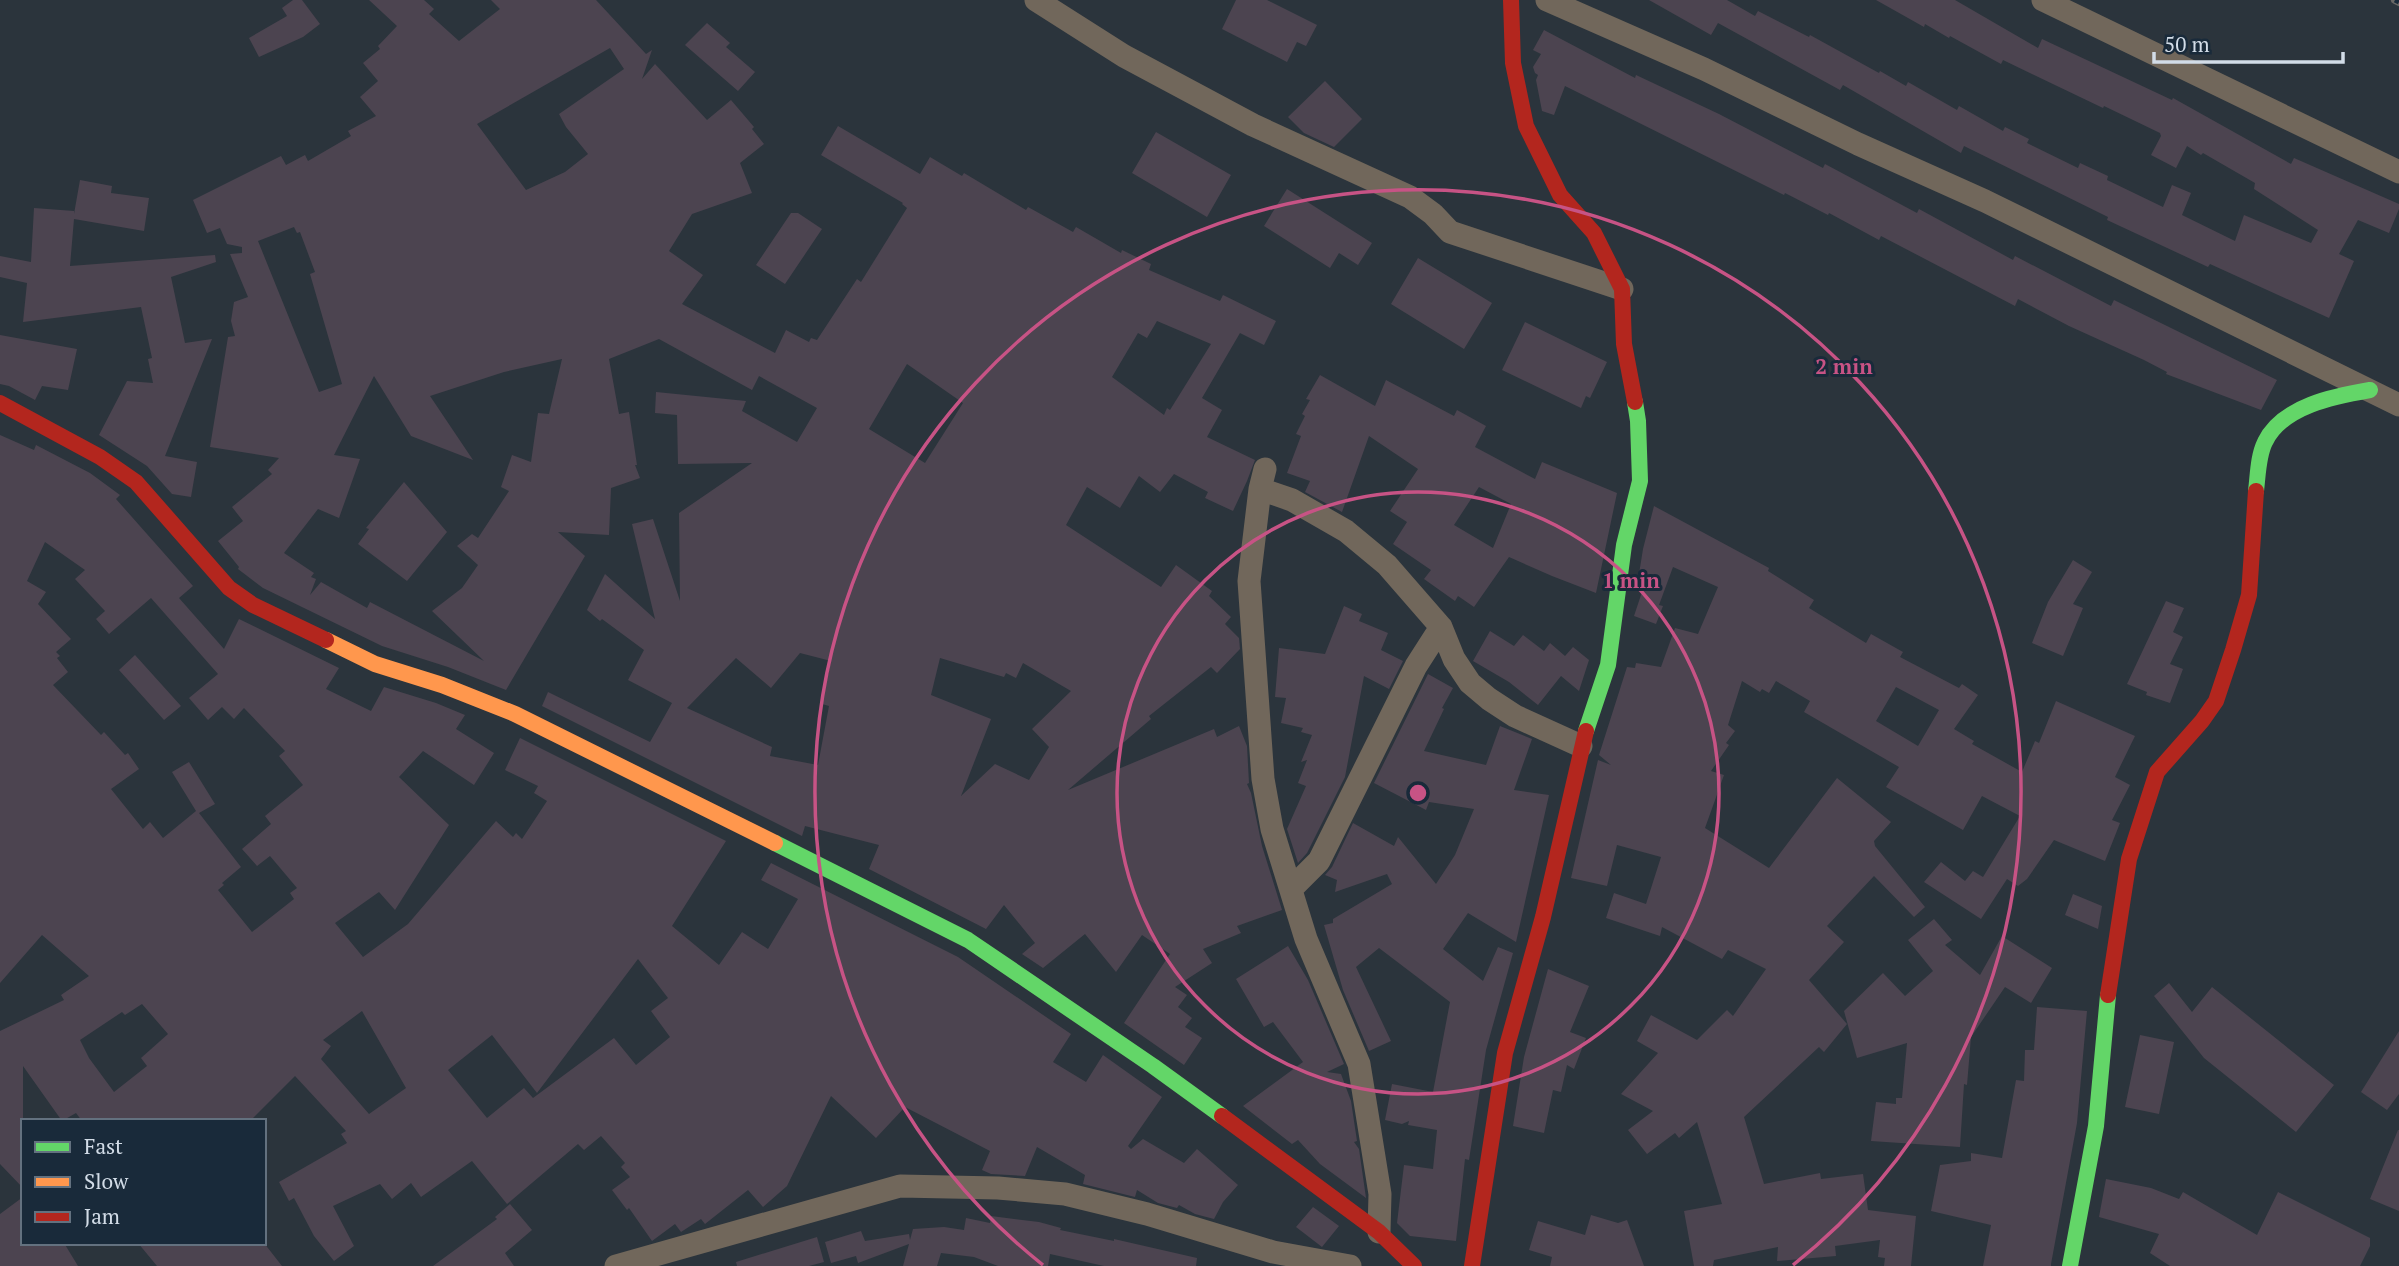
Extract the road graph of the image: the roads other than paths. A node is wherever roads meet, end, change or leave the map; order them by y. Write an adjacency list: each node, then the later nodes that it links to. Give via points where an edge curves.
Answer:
1 (1036, 0): 6 (street, via 1124,56 1253,125 1410,197 1450,232)
2 (1511, 0): 6 (street, via 1513,63 1526,126 1560,195 1594,233)
3 (1547, 0): 7 (street, via 1985,201)
4 (2043, 0): 5 (street)
5 (2399, 172)
6 (1622, 289): 11 (street, via 1623,344 1638,421 1640,481 1624,545 1608,664)
7 (2370, 390): 9 (street); 18 (street, via 2335,396 2289,414 2265,441 2258,469 2249,595 2233,650 2216,701 2157,772 2129,859 2109,983 2096,1126)
8 (0, 403): 13 (street, via 100,457 136,482 229,588 253,605 375,664 514,714 968,940 1153,1066)
9 (2399, 405)
10 (1441, 627): 11 (street, via 1470,683 1515,716); 12 (street, via 1416,667 1319,861); 12 (street, via 1387,565 1346,531 1263,479 1249,581 1262,765 1272,829)
11 (1581, 746): 17 (street, via 1544,917 1505,1053)
12 (1292, 888): 13 (street, via 1306,939 1359,1064 1380,1194)
13 (1379, 1232): 16 (street)
14 (616, 1266): 15 (street, via 900,1186 1065,1195 1273,1252)
15 (1350, 1266)
16 (1414, 1266)
17 (1472, 1266)
18 (2070, 1266)

